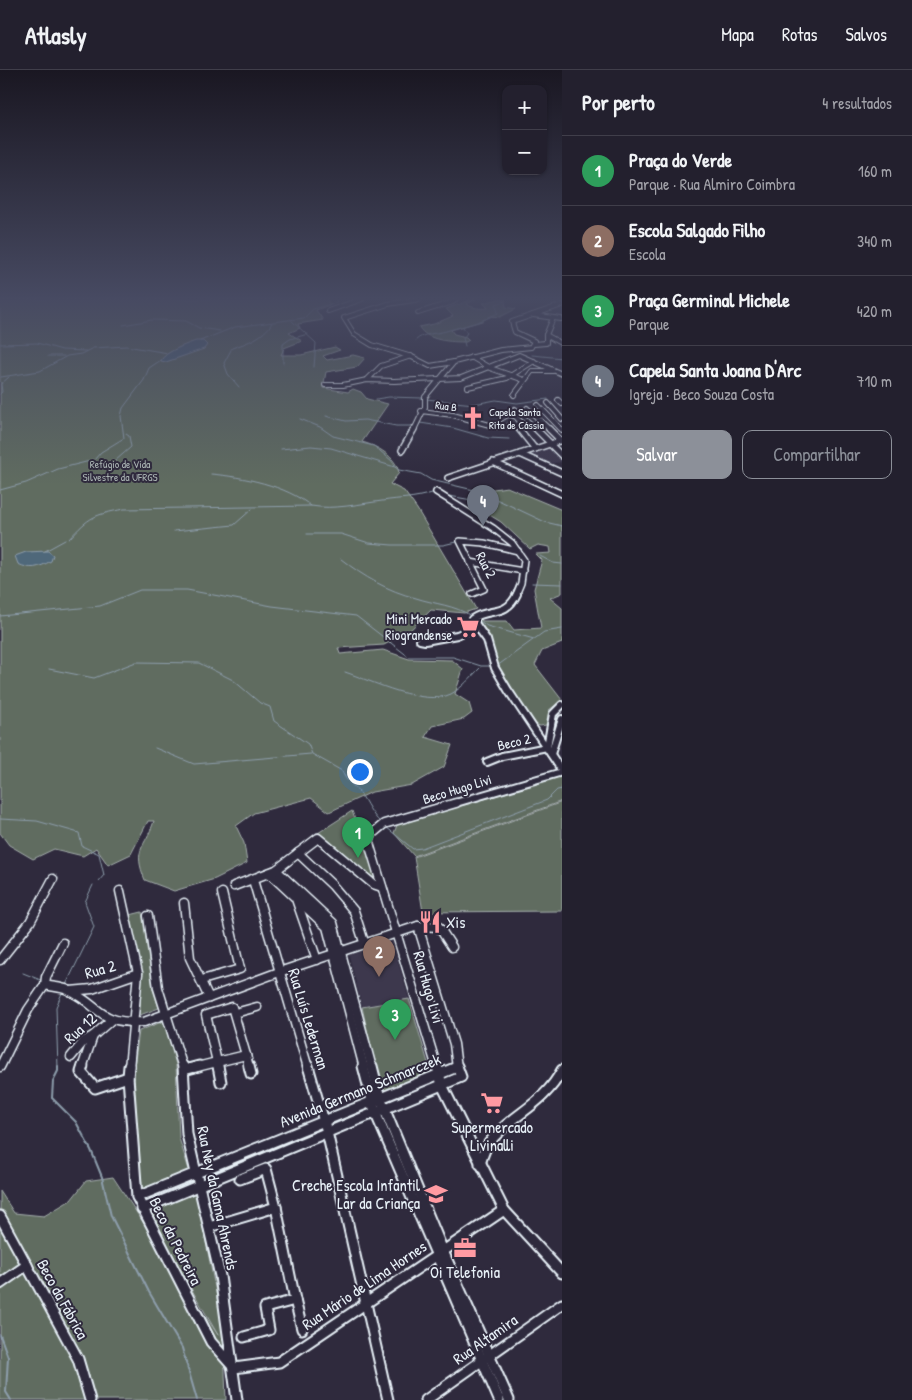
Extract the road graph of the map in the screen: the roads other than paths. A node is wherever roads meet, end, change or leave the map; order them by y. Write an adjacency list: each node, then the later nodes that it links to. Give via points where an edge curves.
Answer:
1 (394, 361): 13 (street, via 380,365)
2 (424, 361): 7 (street, via 430,366)
3 (458, 361): 7 (street)
4 (476, 361): 8 (street)
5 (505, 361): 8 (street)
6 (534, 361): 9 (street); 11 (street)
7 (454, 362): 12 (street)
8 (490, 368): 11 (street); 12 (street, via 466,377)
9 (554, 371): 10 (street); 14 (street, via 532,371)
10 (562, 374)
11 (511, 376): 14 (street); 16 (street)
12 (440, 379): 13 (street); 24 (street, via 424,397 425,407)
13 (367, 380): 15 (street)
14 (524, 380): 17 (street)
15 (326, 385)
16 (468, 388)
17 (514, 395)
18 (562, 399): 20 (street, via 558,400)
19 (548, 403): 25 (street)
20 (562, 404)
21 (538, 405): 26 (street)
22 (527, 408): 27 (street)
23 (515, 409): 28 (street)
24 (421, 411): 29 (street, Rua B, via 497,427 509,420); 30 (street)
25 (562, 419)
26 (562, 430)
27 (561, 441): 28 (street)
28 (551, 444): 29 (street); 32 (street)
29 (536, 449): 31 (street)
30 (402, 450)
31 (520, 454): 33 (street); 34 (street)
32 (562, 456)
33 (493, 462): 35 (street); 37 (street)
34 (562, 473)
35 (448, 478)
36 (436, 492): 38 (street, via 493,528)
37 (562, 494)
38 (519, 552): 39 (street, Rua 2, via 460,541); 40 (street, via 524,560)
39 (470, 562): 40 (street); 41 (street, Rua 2, via 484,588)
40 (523, 571): 42 (street, via 520,588 512,602 503,610 473,617)
41 (472, 594)
42 (476, 626): 43 (street, via 457,635 424,642); 46 (street, via 487,640 495,668)
43 (420, 640)
44 (562, 705): 46 (street, via 553,714)
45 (562, 719): 46 (street)
46 (549, 751): 47 (street, Beco 2, via 502,756); 48 (street)
47 (487, 762)
48 (562, 771): 49 (street, Beco Hugo Livi, via 384,824 372,834)
49 (369, 843): 55 (street, Rua Hugo Livi)
50 (298, 853): 51 (street); 55 (street, via 318,838 373,884); 64 (street, via 354,911)
51 (272, 872): 53 (street); 58 (street); 66 (street, via 332,923)
52 (53, 879): 67 (street, via 36,915)
53 (253, 880): 54 (street); 69 (street, Rua Luís Lederman)
54 (234, 886)
55 (382, 887): 62 (street, Rua Hugo Livi)
56 (120, 891): 70 (street, Beco da Pedreira)
57 (222, 894): 71 (street, via 240,969)
58 (296, 898): 66 (street, via 327,926); 68 (street)
59 (184, 903): 71 (street, via 190,958)
60 (148, 916): 77 (street, Rua Ney da Gama Ahrends, via 158,988)
61 (418, 926): 62 (street); 65 (street, via 439,927); 85 (street, via 454,1044)
62 (398, 934): 64 (street); 89 (street, Rua Hugo Livi)
63 (64, 943): 72 (street)
64 (365, 945): 66 (street)
65 (452, 947)
66 (339, 953): 68 (street); 93 (street)
67 (0, 960)
68 (317, 960): 69 (street)
69 (279, 972): 74 (street); 95 (street, Rua Luís Lederman)
70 (138, 973): 73 (street, Rua 2, via 92,988); 79 (street, Beco da Pedreira)
71 (202, 980): 74 (street)
72 (44, 984): 73 (street); 84 (street)
73 (70, 991): 78 (street)
74 (209, 998): 77 (street)
75 (257, 1007): 76 (street)
76 (235, 1013): 81 (street); 83 (street, via 231,1008 206,1015)
77 (167, 1014): 79 (street); 86 (street, Rua Ney da Gama Ahrends)
78 (110, 1021): 79 (street); 80 (street, Rua 12)
79 (134, 1023): 90 (street, Beco da Pedreira)
80 (93, 1036): 82 (street, Rua 12, via 84,1041); 90 (street, via 81,1072 95,1088)
81 (246, 1055): 83 (street); 88 (street)
82 (71, 1057)
83 (216, 1062): 86 (street); 91 (street)
84 (0, 1066)
85 (457, 1067): 89 (street, Avenida Germano Schmarczek); 92 (street, Avenida Germano Schmarczek, via 462,1077)
86 (184, 1070): 98 (street, Rua Ney da Gama Ahrends, via 187,1134)
87 (562, 1070): 97 (street, via 539,1101 498,1132 486,1147)
88 (251, 1074)
89 (438, 1074): 92 (street, Rua Hugo Livi); 93 (street, Avenida Germano Schmarczek)
90 (128, 1077): 101 (street, Beco da Pedreira)
91 (221, 1082)
92 (442, 1085): 94 (street, Avenida Germano Schmarczek); 97 (street, Rua Hugo Livi)
93 (376, 1100): 94 (street); 95 (street, Avenida Germano Schmarczek)
94 (380, 1111): 96 (street, Avenida Germano Schmarczek); 107 (street)
95 (323, 1121): 96 (street, Rua Luís Lederman); 98 (street, Avenida Germano Schmarczek)
96 (328, 1132): 100 (street, Avenida Germano Schmarczek); 112 (street, Rua Luís Lederman)
97 (480, 1164): 104 (street, Rua Hugo Livi)
98 (196, 1173): 100 (street, Rua Ney da Gama Ahrends); 101 (street, Avenida Germano Schmarczek)
99 (240, 1180): 102 (street, via 266,1169)
100 (200, 1185): 103 (street, Avenida Germano Schmarczek); 106 (street, Rua Ney da Gama Ahrends)
101 (137, 1197): 103 (street, Beco da Pedreira)
102 (276, 1207): 106 (street); 111 (street)
103 (142, 1209): 117 (street, Beco da Pedreira, via 211,1342)
104 (504, 1210): 107 (street, Rua Mário de Lima Hornes); 109 (street, Rua Hugo Livi)
105 (0, 1216): 108 (street, Beco da Fábrica)
106 (209, 1227): 117 (street, Rua Ney da Gama Ahrends)
107 (440, 1253): 112 (street, Rua Mário de Lima Hornes); 116 (street)
108 (27, 1265): 110 (street); 118 (street, Beco da Fábrica, via 78,1358)
109 (562, 1274)
110 (0, 1284)
111 (295, 1300): 114 (street); 115 (street, via 265,1308 269,1330)
112 (367, 1302): 117 (street, Rua Mário de Lima Hornes, via 279,1362); 120 (street, Rua Luís Lederman)
113 (562, 1304): 116 (street, Rua Altamira)
114 (302, 1329)
115 (244, 1337)
116 (485, 1359): 121 (street, Rua Altamira); 122 (street); 123 (street)
117 (234, 1368): 119 (street, Rua Ney da Gama Ahrends)
118 (90, 1400)
119 (237, 1400)
120 (388, 1400)
121 (426, 1400)
122 (499, 1400)
123 (509, 1400)

